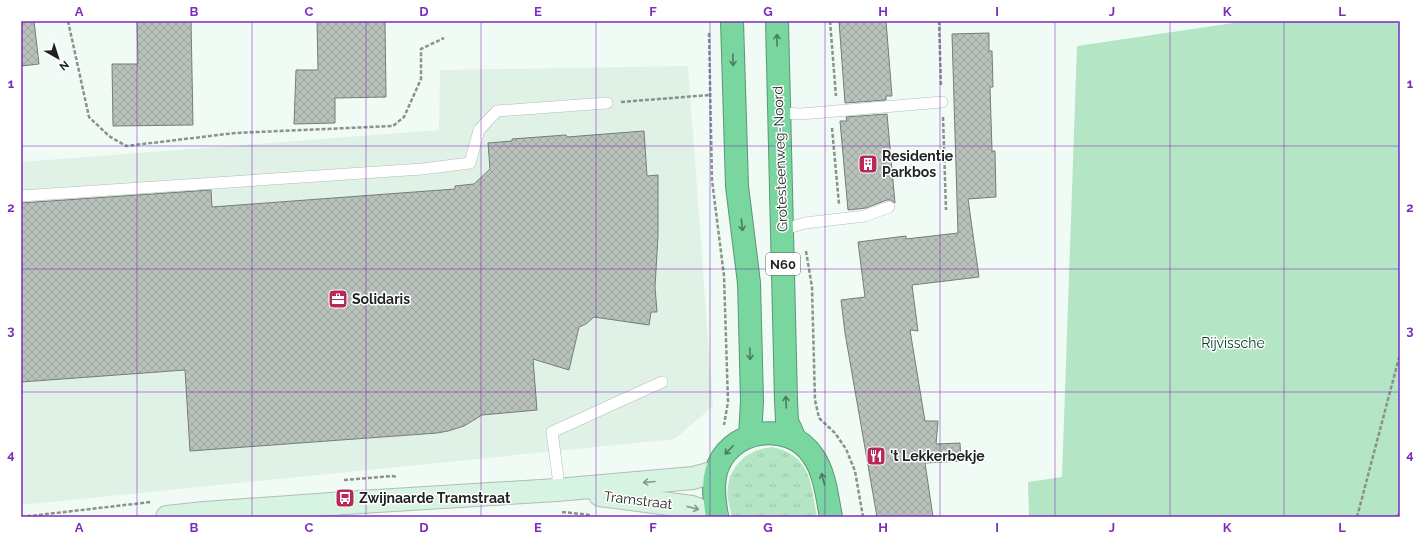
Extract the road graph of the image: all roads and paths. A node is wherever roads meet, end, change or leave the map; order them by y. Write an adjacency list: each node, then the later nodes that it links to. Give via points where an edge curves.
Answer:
1 (68, 21): 6 (path, via 89,117 108,136 126,146 235,133 393,126 404,117 421,79 421,49)
2 (732, 21): 7 (highway, N60, one-way to 7)
3 (777, 21): 12 (highway, Grotesteenweg-Noord / N60, one-way to 3)
4 (830, 21): 11 (path)
5 (709, 28): 8 (path)
6 (444, 38)
7 (734, 93): 8 (path); 21 (highway, N60, one-way to 21, via 737,186 748,283 752,401)
8 (709, 95): 10 (path); 20 (path, via 712,180 724,276 728,402 724,425)
9 (942, 102): 11 (lane)
10 (607, 103): 13 (lane, via 496,111 479,130 470,163 422,169)
11 (834, 111): 12 (lane); 15 (path)
12 (779, 113): 17 (highway, Grotesteenweg-Noord / N60)
13 (21, 196)
14 (889, 207): 15 (lane, via 865,216)
15 (840, 219): 16 (lane)
16 (805, 223): 17 (lane); 31 (path, via 806,258 812,287 815,400 819,418 835,433 846,449 855,471)
17 (782, 230): 22 (highway, Grotesteenweg-Noord / N60, one-way to 17, via 787,421)
18 (1400, 354): 32 (path)
19 (662, 382): 24 (lane, via 552,432 558,477)
20 (720, 431)
21 (750, 436): 22 (highway, Grotesteenweg-Noord / N60, via 765,432); 23 (highway, Grotesteenweg-Noord / N60, one-way to 23, via 739,440 727,451)
22 (795, 439): 30 (highway, Grotesteenweg-Noord / N60, one-way to 22, via 819,466 813,455)
23 (716, 472): 24 (main road, Tramstraat, one-way to 24, via 693,478); 28 (highway, Grotesteenweg-Noord / N60, via 713,491)
24 (557, 490): 28 (main road, Tramstraat, one-way to 28, via 692,507); 29 (main road, Tramstraat, via 204,512)
25 (558, 512): 27 (path)
26 (1400, 513): 33 (path)
27 (595, 516)
28 (717, 516)
29 (167, 517)
30 (831, 517)
31 (863, 517)
32 (1358, 517)
33 (1397, 517)

